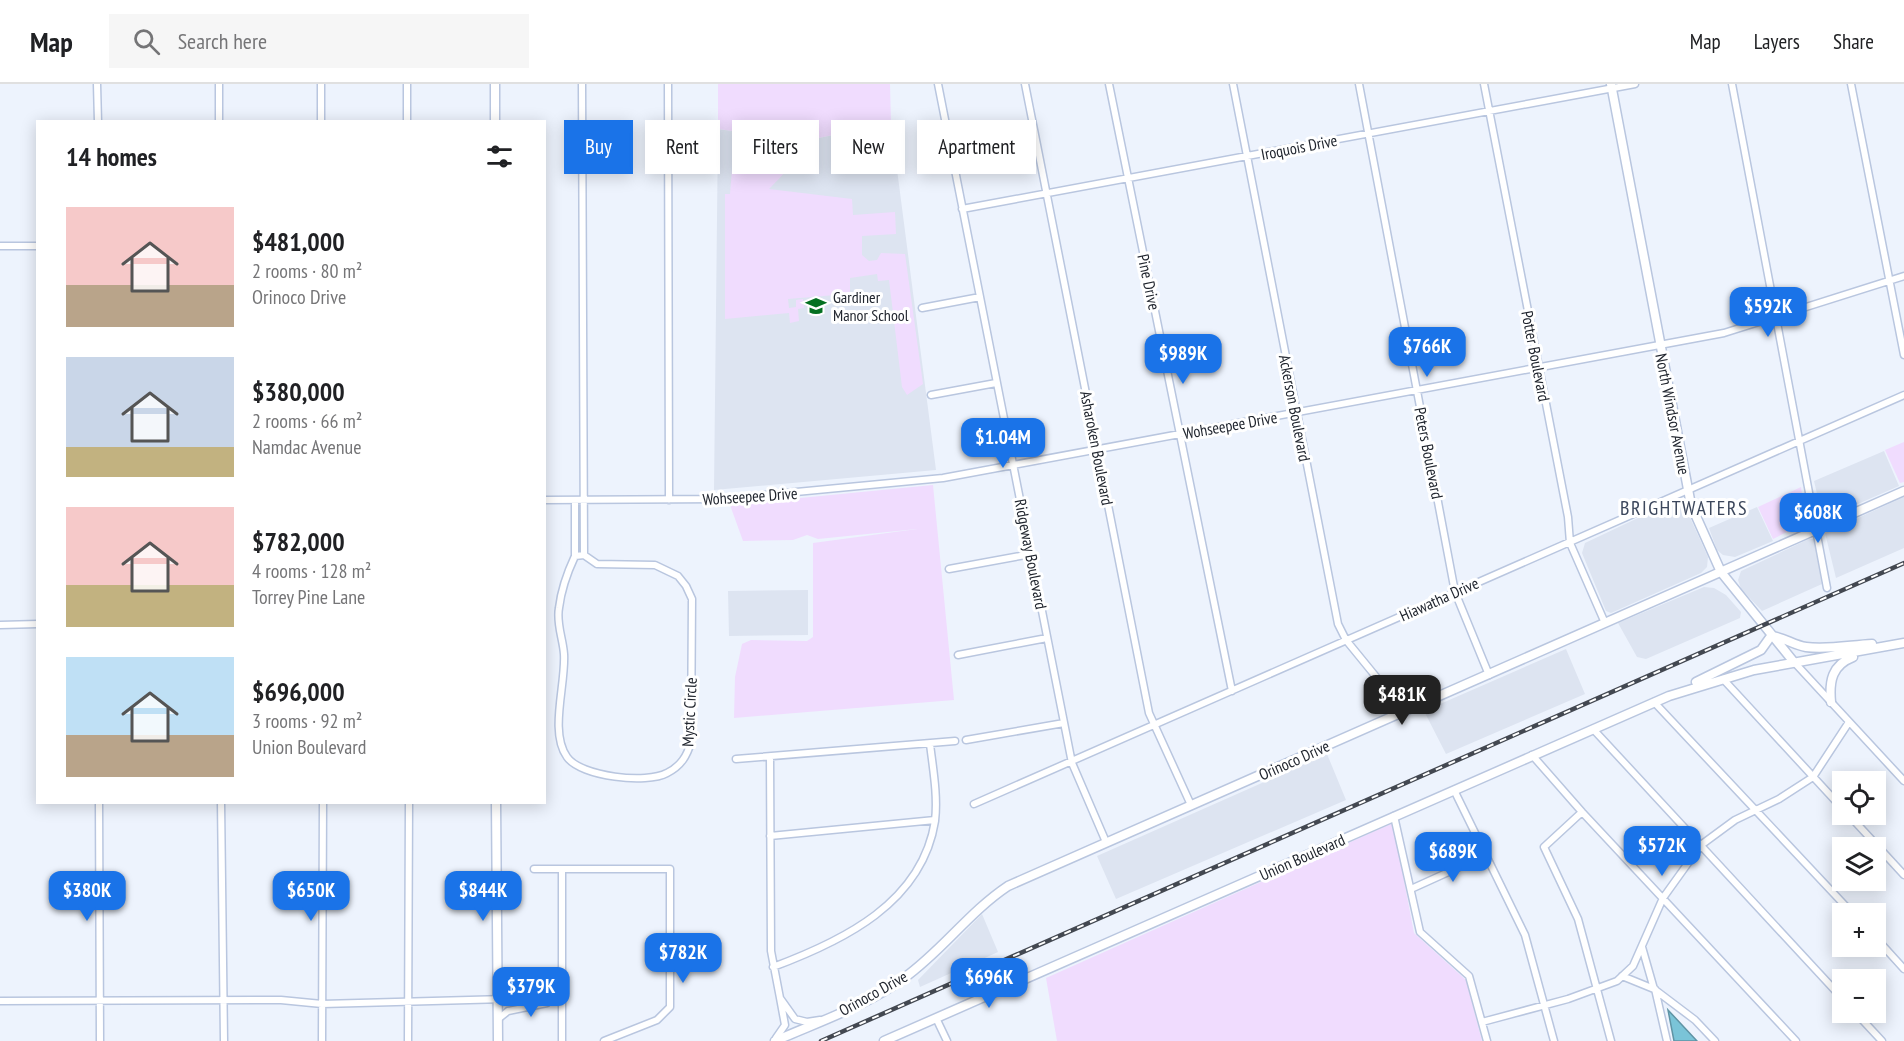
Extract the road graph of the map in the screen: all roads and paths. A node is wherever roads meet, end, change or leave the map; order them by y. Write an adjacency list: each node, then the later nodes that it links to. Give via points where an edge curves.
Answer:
1 (98, 84): 19 (street)
2 (219, 84): 20 (street)
3 (321, 84): 21 (street)
4 (407, 84): 22 (street)
5 (495, 84): 23 (street)
6 (582, 84): 52 (street)
7 (668, 84): 53 (street)
8 (938, 84): 28 (street, Ridgeway Boulevard)
9 (1025, 84): 27 (street, Asharoken Boulevard)
10 (1109, 84): 26 (street, Pine Drive)
11 (1233, 84): 25 (street, Ackerson Boulevard)
12 (1359, 84): 24 (street, Peters Boulevard)
13 (1484, 84): 18 (street, Potter Boulevard)
14 (1635, 84): 17 (street, Iroquois Drive)
15 (1732, 84): 35 (street)
16 (1851, 84): 32 (street)
17 (1611, 86): 18 (street, Iroquois Drive); 36 (street, North Windsor Avenue)
18 (1489, 112): 24 (street, Iroquois Drive); 38 (street, Potter Boulevard)
19 (98, 120)
20 (219, 120)
21 (321, 120)
22 (407, 120)
23 (495, 120)
24 (1368, 133): 25 (street, Iroquois Drive); 40 (street, Peters Boulevard)
25 (1248, 156): 26 (street, Iroquois Drive); 43 (street, Ackerson Boulevard)
26 (1128, 178): 27 (street, Iroquois Drive); 44 (street, Pine Drive)
27 (1046, 194): 28 (street, Iroquois Drive); 46 (street, Asharoken Boulevard)
28 (962, 209): 33 (street, Ridgeway Boulevard)
29 (0, 246): 30 (street)
30 (36, 246)
31 (1904, 276): 32 (street, Wohseepee Drive)
32 (1888, 282): 35 (street, Wohseepee Drive); 37 (street)
33 (980, 297): 34 (street); 39 (street, Ridgeway Boulevard)
34 (922, 308)
35 (1777, 318): 36 (street, Wohseepee Drive, via 1724,333); 45 (street)
36 (1660, 344): 38 (street, Wohseepee Drive); 48 (street, North Windsor Avenue)
37 (1904, 355)
38 (1538, 368): 40 (street, Wohseepee Drive); 55 (street, Potter Boulevard)
39 (996, 383): 41 (street); 47 (street, Ridgeway Boulevard)
40 (1417, 390): 43 (street, Wohseepee Drive); 62 (street, Peters Boulevard)
41 (931, 395)
42 (1904, 395): 45 (street, Hiawatha Drive)
43 (1296, 414): 44 (street, Wohseepee Drive); 68 (street, Ackerson Boulevard, via 1332,599)
44 (1180, 434): 46 (street, Wohseepee Drive); 75 (street, Pine Drive)
45 (1800, 441): 48 (street, Hiawatha Drive); 54 (street)
46 (1097, 450): 47 (street, Wohseepee Drive); 82 (street, Asharoken Boulevard)
47 (1014, 465): 53 (street, Wohseepee Drive, via 943,478 723,499); 56 (street, Ridgeway Boulevard)
48 (1687, 488): 55 (street, Hiawatha Drive); 60 (street, North Windsor Avenue)
49 (1904, 491): 54 (street, Orinoco Drive)
50 (546, 500): 51 (street, Wohseepee Drive)
51 (574, 500): 52 (street, Wohseepee Drive); 57 (street, Mystic Circle)
52 (583, 500): 53 (street, Wohseepee Drive); 58 (street)
53 (669, 500)
54 (1817, 530): 60 (street, Orinoco Drive); 61 (street)
55 (1570, 543): 62 (street, Hiawatha Drive); 63 (street, Potter Boulevard)
56 (1031, 554): 59 (street); 67 (street, Ridgeway Boulevard)
57 (575, 555): 58 (street, Mystic Circle); 58 (street, Mystic Circle, via 558,615 564,652 560,745 568,759 590,773 653,777 665,774 686,757 691,742 692,599 678,576 667,569 655,565 597,564)
58 (584, 555)
59 (949, 569)
60 (1721, 573): 63 (street, Orinoco Drive); 66 (street, North Windsor Avenue)
61 (1827, 588)
62 (1455, 592): 68 (street, Hiawatha Drive); 73 (street, Peters Boulevard)
63 (1605, 623): 73 (street, Orinoco Drive)
64 (36, 624): 65 (street)
65 (0, 625)
66 (1771, 636): 69 (street, via 1812,648); 72 (street, North Windsor Avenue); 76 (street, via 1761,650)
67 (1047, 638): 71 (street); 81 (street, Ridgeway Boulevard)
68 (1346, 640): 75 (street, Hiawatha Drive); 79 (street, Ackerson Boulevard)
69 (1901, 644): 70 (street)
70 (1880, 647): 72 (street); 78 (street, via 1842,661 1829,683)
71 (958, 655)
72 (1793, 661): 74 (street, Union Boulevard); 78 (street, North Windsor Avenue)
73 (1488, 675): 79 (street, Orinoco Drive)
74 (1722, 678): 76 (street, Union Boulevard); 91 (street)
75 (1232, 691): 82 (street, Hiawatha Drive)
76 (1669, 696): 77 (street, Union Boulevard)
77 (1654, 702): 83 (street, Union Boulevard); 102 (street)
78 (1831, 702): 80 (street, North Windsor Avenue)
79 (1404, 711): 101 (street, Orinoco Drive)
80 (1849, 722): 91 (street); 92 (street, North Windsor Avenue)
81 (1064, 723): 84 (street); 90 (street, Ridgeway Boulevard)
82 (1154, 724): 90 (street, Hiawatha Drive); 101 (street, Asharoken Boulevard)
83 (1593, 729): 87 (street, Union Boulevard); 109 (street)
84 (966, 740)
85 (955, 741): 86 (street)
86 (930, 744): 88 (street); 105 (street)
87 (1532, 755): 93 (street, Union Boulevard); 103 (street)
88 (770, 757): 89 (street); 107 (street)
89 (736, 759)
90 (1072, 763): 100 (street, Hiawatha Drive); 108 (street, Ridgeway Boulevard)
91 (1813, 777): 94 (street); 102 (street)
92 (1904, 781)
93 (1454, 790): 104 (street, Union Boulevard); 110 (street)
94 (1832, 797)
95 (99, 804): 126 (street)
96 (221, 804): 127 (street)
97 (323, 804): 132 (street)
98 (409, 804): 131 (street)
99 (496, 804): 129 (street)
100 (974, 804)
101 (1191, 805): 108 (street, Orinoco Drive)
102 (1756, 809): 109 (street); 116 (street)
103 (1582, 812): 115 (street); 124 (street, via 1544,847 1572,901)
104 (1394, 816): 114 (street); 134 (street, Union Boulevard)
105 (935, 820): 107 (street); 119 (street, via 924,858 910,883 891,903 865,924)
106 (1858, 825): 113 (street)
107 (771, 836): 119 (street)
108 (1106, 842): 136 (street, Orinoco Drive, via 1008,886 988,899 904,978)
109 (1701, 845): 115 (street); 122 (street)
110 (1486, 855): 114 (street); 133 (street, via 1525,935)
111 (534, 869): 112 (street)
112 (562, 869): 130 (street); 145 (street, via 670,869 670,1007 657,1020)
113 (1904, 875)
114 (1411, 889): 137 (street, via 1420,932 1469,976)
115 (1664, 898): 117 (street); 154 (street)
116 (1843, 903)
117 (1642, 947): 121 (street, via 1634,966); 123 (street)
118 (1886, 950): 120 (street)
119 (773, 967): 125 (street)
120 (1904, 969)
121 (1622, 976): 123 (street); 124 (street)
122 (1832, 987)
123 (1654, 989): 152 (street); 153 (street, via 1695,1020)
124 (1598, 990): 133 (street); 151 (street)
125 (780, 998): 136 (street, via 799,1021); 146 (street, via 784,1024)
126 (100, 1000): 127 (street); 128 (street); 139 (street)
127 (222, 1000): 132 (street); 140 (street)
128 (0, 1001)
129 (497, 1001): 130 (street); 131 (street); 135 (street)
130 (559, 1001): 135 (street, via 508,1011); 144 (street)
131 (408, 1002): 132 (street); 142 (street)
132 (322, 1004): 141 (street)
133 (1545, 1006): 137 (street); 150 (street)
134 (936, 1018): 147 (street, Union Boulevard); 148 (street)
135 (497, 1019): 143 (street)
136 (826, 1019): 146 (street, Orinoco Drive)
137 (1482, 1022): 149 (street)
138 (1865, 1023): 155 (street)
139 (100, 1041)
140 (224, 1041)
141 (322, 1041)
142 (408, 1041)
143 (498, 1041)
144 (562, 1041)
145 (604, 1041)
146 (774, 1041)
147 (884, 1041)
148 (947, 1041)
149 (1487, 1041)
150 (1554, 1041)
151 (1611, 1041)
152 (1667, 1041)
153 (1715, 1041)
154 (1796, 1041)
155 (1882, 1041)

